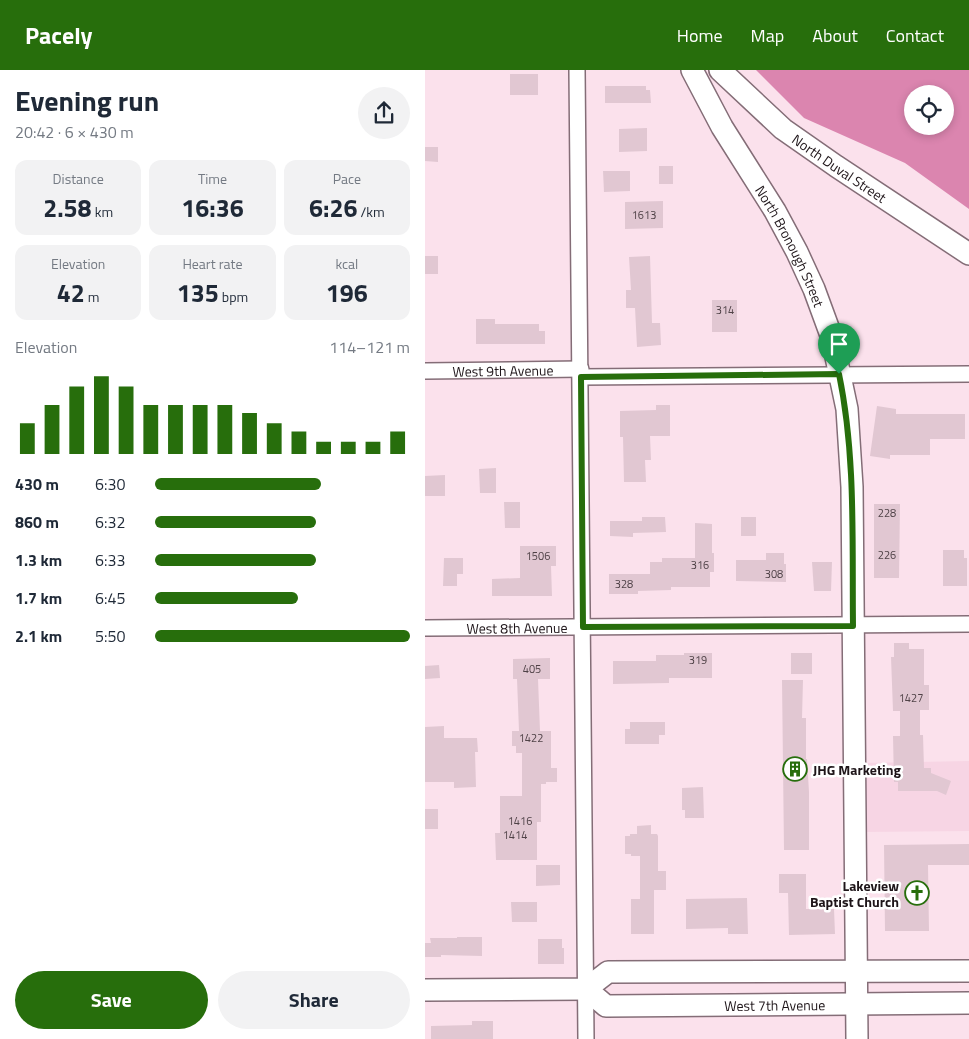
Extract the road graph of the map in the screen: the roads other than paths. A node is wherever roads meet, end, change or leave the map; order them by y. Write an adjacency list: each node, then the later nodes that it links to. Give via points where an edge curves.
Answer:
1 (577, 70): 6 (street)
2 (692, 70): 7 (main road, North Bronough Street, via 797,252 832,338)
3 (720, 70): 4 (main road, North Duval Street, via 783,129)
4 (969, 254)
5 (425, 371): 6 (street, West 9th Avenue)
6 (581, 373): 7 (street, West 9th Avenue); 11 (street)
7 (839, 374): 8 (street, West 9th Avenue); 10 (main road, North Bronough Street, via 847,409 852,487)
8 (969, 374)
9 (969, 624): 10 (street, West 8th Avenue)
10 (853, 626): 11 (street, West 8th Avenue); 14 (main road, North Bronough Street)
11 (583, 627): 12 (street, West 8th Avenue); 15 (street)
12 (425, 628)
13 (968, 971): 14 (main road); 17 (main road)
14 (856, 972): 15 (main road, via 609,972); 18 (main road, North Bronough Street)
15 (586, 989): 16 (main road); 18 (main road, West 7th Avenue, via 606,1006); 19 (street)
16 (425, 990)
17 (968, 1003): 18 (main road, West 7th Avenue)
18 (856, 1004): 20 (main road, North Bronough Street)
19 (586, 1039)
20 (857, 1039)

